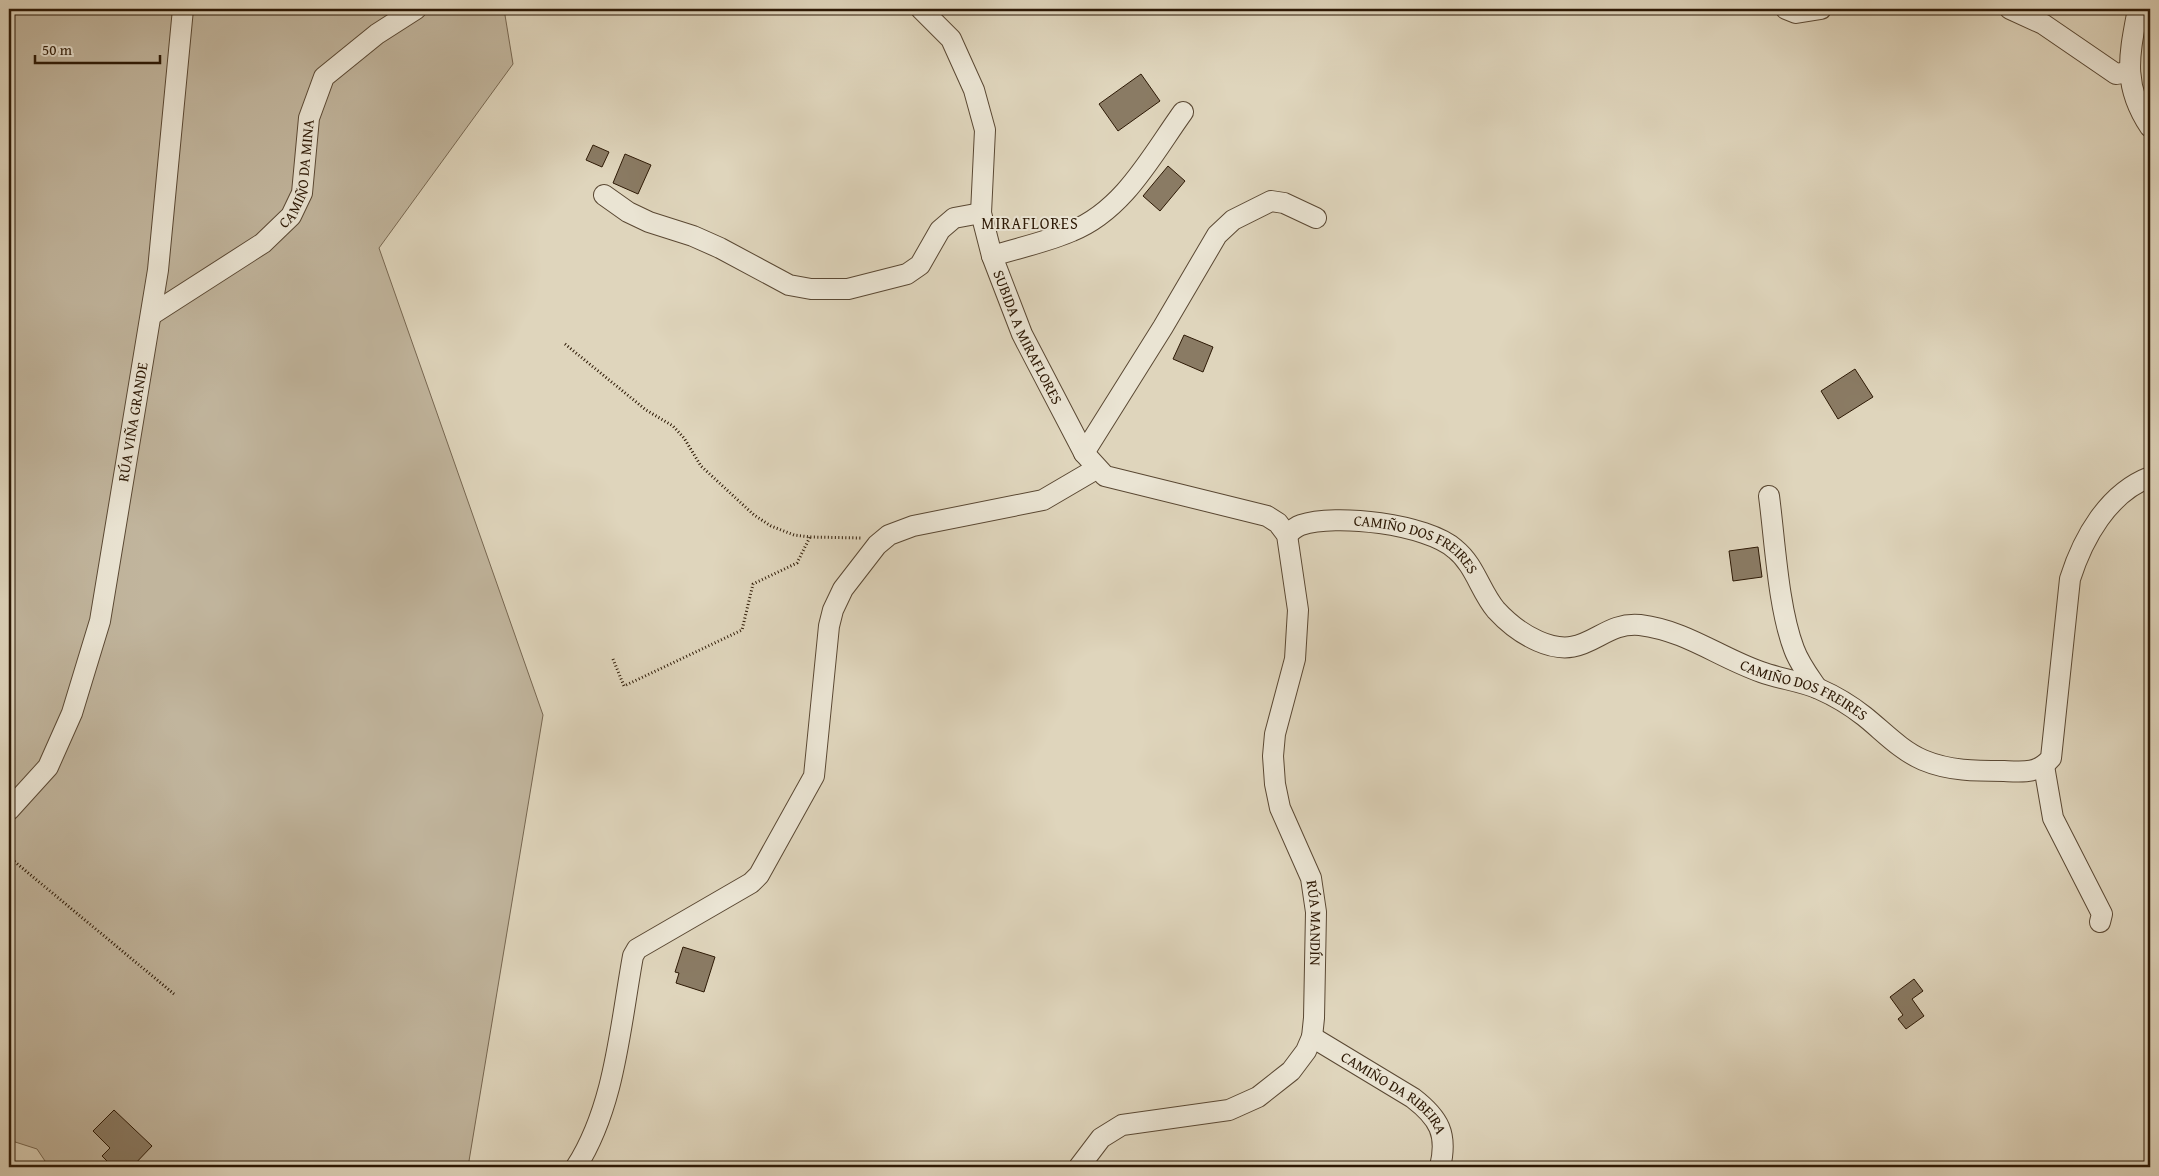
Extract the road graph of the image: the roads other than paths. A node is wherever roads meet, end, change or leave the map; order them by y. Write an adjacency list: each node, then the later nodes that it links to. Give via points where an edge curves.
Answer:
1 (183, 9): 15 (street, RÚA VIÑA GRANDE)
2 (416, 9): 15 (street, CAMIÑO DA MINA, via 324,77 309,118 302,193 291,216 263,243)
3 (922, 9): 12 (street, SUBIDA A MIRAFLORES, via 951,39 974,90 985,130)
4 (1786, 9): 5 (street, via 1796,13)
5 (1821, 9)
6 (2010, 9): 8 (street, via 2043,24 2116,74)
7 (2138, 9): 8 (street)
8 (2129, 72): 10 (street, via 2132,92)
9 (1183, 112): 14 (street, via 1124,195 1097,217 1073,231)
10 (2150, 127)
11 (604, 196): 12 (street, via 628,212 720,248 789,285 811,289 848,289 907,274 920,265 940,230 954,218)
12 (982, 213): 14 (street, SUBIDA A MIRAFLORES)
13 (1316, 218): 16 (street, via 1284,203 1271,201 1233,220 1217,235)
14 (992, 256): 16 (street, SUBIDA A MIRAFLORES, via 1022,334)
15 (151, 315): 23 (street, RÚA VIÑA GRANDE, via 100,621 72,714 48,767)
16 (1084, 453): 17 (street, SUBIDA A MIRAFLORES)
17 (1096, 469): 20 (street, SUBIDA A MIRAFLORES, via 1105,476 1267,516 1278,523); 26 (street, via 1043,500 913,526 889,536 877,545 843,588 833,610 817,761 809,788 759,875 751,883 637,949 633,956 609,1087 596,1131)
18 (2150, 477): 22 (street, via 2135,483 2115,500 2079,552 2070,579 2051,758)
19 (1769, 496): 21 (street, via 1793,647)
20 (1287, 535): 21 (street, CAMIÑO DOS FREIRES, via 1298,526 1336,520 1432,534 1466,559 1495,609 1518,630 1538,641 1576,648 1618,627 1642,626 1692,638 1760,672); 25 (street, RÚA MANDÍN, via 1298,610 1298,639 1275,734 1273,756 1280,808 1311,878 1316,912)
21 (1817, 688): 22 (street, CAMIÑO DOS FREIRES, via 1862,714 1902,748 1937,765 1969,771 2024,772)
22 (2044, 766): 24 (street, via 2053,818 2102,914)
23 (9, 810)
24 (2100, 922)
25 (1312, 1037): 27 (street, RÚA MANDÍN, via 1291,1071 1258,1097 1229,1110 1122,1125 1100,1138); 28 (street, CAMIÑO DA RIBEIRA, via 1426,1108 1439,1124 1444,1141)
26 (576, 1167)
27 (1079, 1167)
28 (1440, 1167)

